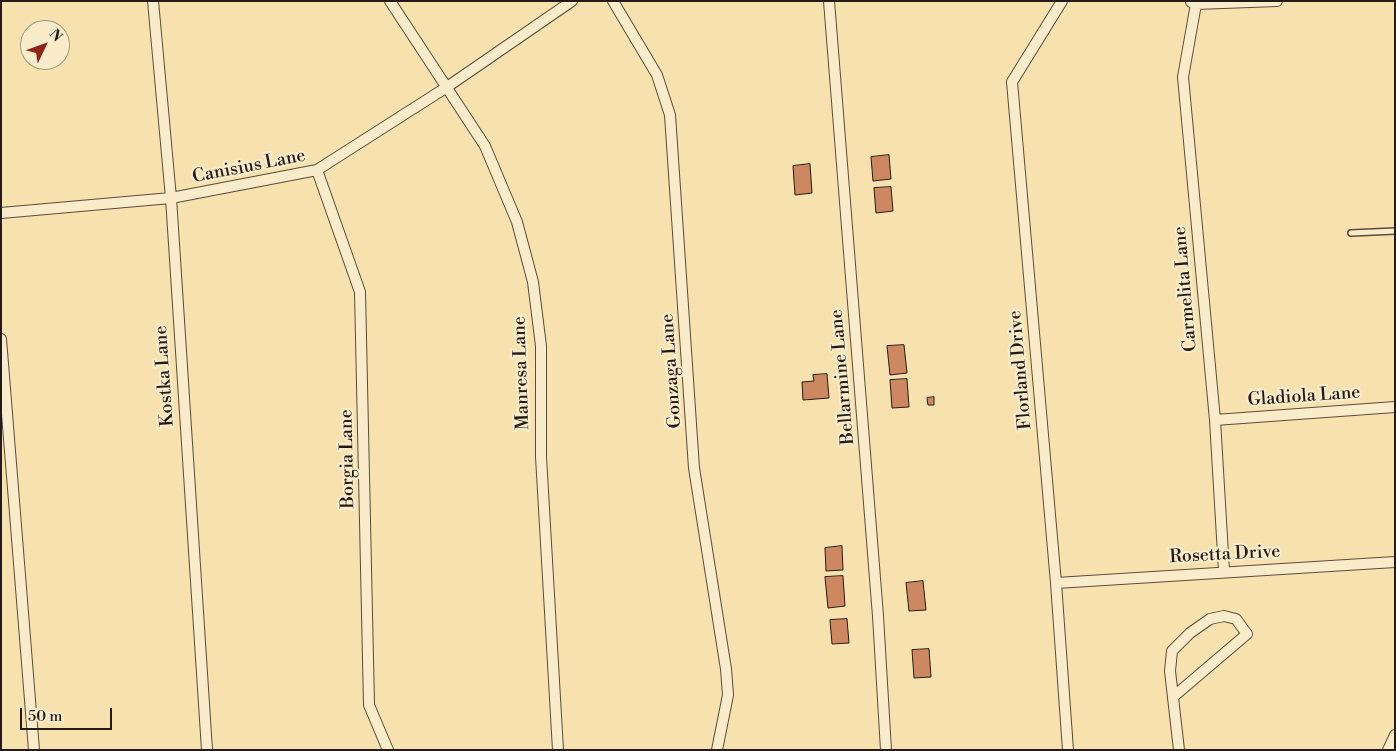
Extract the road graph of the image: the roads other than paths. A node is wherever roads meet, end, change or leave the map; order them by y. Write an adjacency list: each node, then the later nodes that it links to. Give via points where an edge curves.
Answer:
1 (153, 1): 11 (street, Kostka Lane)
2 (390, 1): 9 (street, Manresa Lane)
3 (572, 1): 9 (street, Canisius Lane)
4 (613, 1): 27 (street, Gonzaga Lane, via 657,75 670,115 694,468 728,696)
5 (829, 1): 28 (street, Bellarmine Lane)
6 (1062, 1): 20 (street, Florland Drive, via 1012,82)
7 (1277, 1): 8 (street)
8 (1193, 3): 17 (street, Carmelita Lane, via 1183,77)
9 (447, 87): 10 (street, Canisius Lane); 26 (street, Manresa Lane, via 485,146 502,184 517,222 533,282 541,346 541,467)
10 (317, 170): 11 (street, Canisius Lane); 25 (street, Borgia Lane, via 360,292 369,705)
11 (170, 198): 12 (street, Canisius Lane); 24 (street, Kostka Lane)
12 (1, 213)
13 (1395, 231): 14 (lane)
14 (1351, 233)
15 (1, 339): 23 (street)
16 (1395, 407): 17 (street, Gladiola Lane)
17 (1215, 420): 19 (street, Carmelita Lane)
18 (1395, 562): 19 (street, Rosetta Drive)
19 (1224, 571): 20 (street, Rosetta Drive)
20 (1056, 583): 29 (street, Florland Drive)
21 (1173, 697): 21 (street, via 1247,634 1236,619 1224,616 1210,618 1172,651); 30 (street)
22 (1395, 735): 31 (street)
23 (34, 750)
24 (207, 750)
25 (388, 750)
26 (558, 750)
27 (717, 750)
28 (886, 750)
29 (1068, 750)
30 (1179, 750)
31 (1388, 750)

